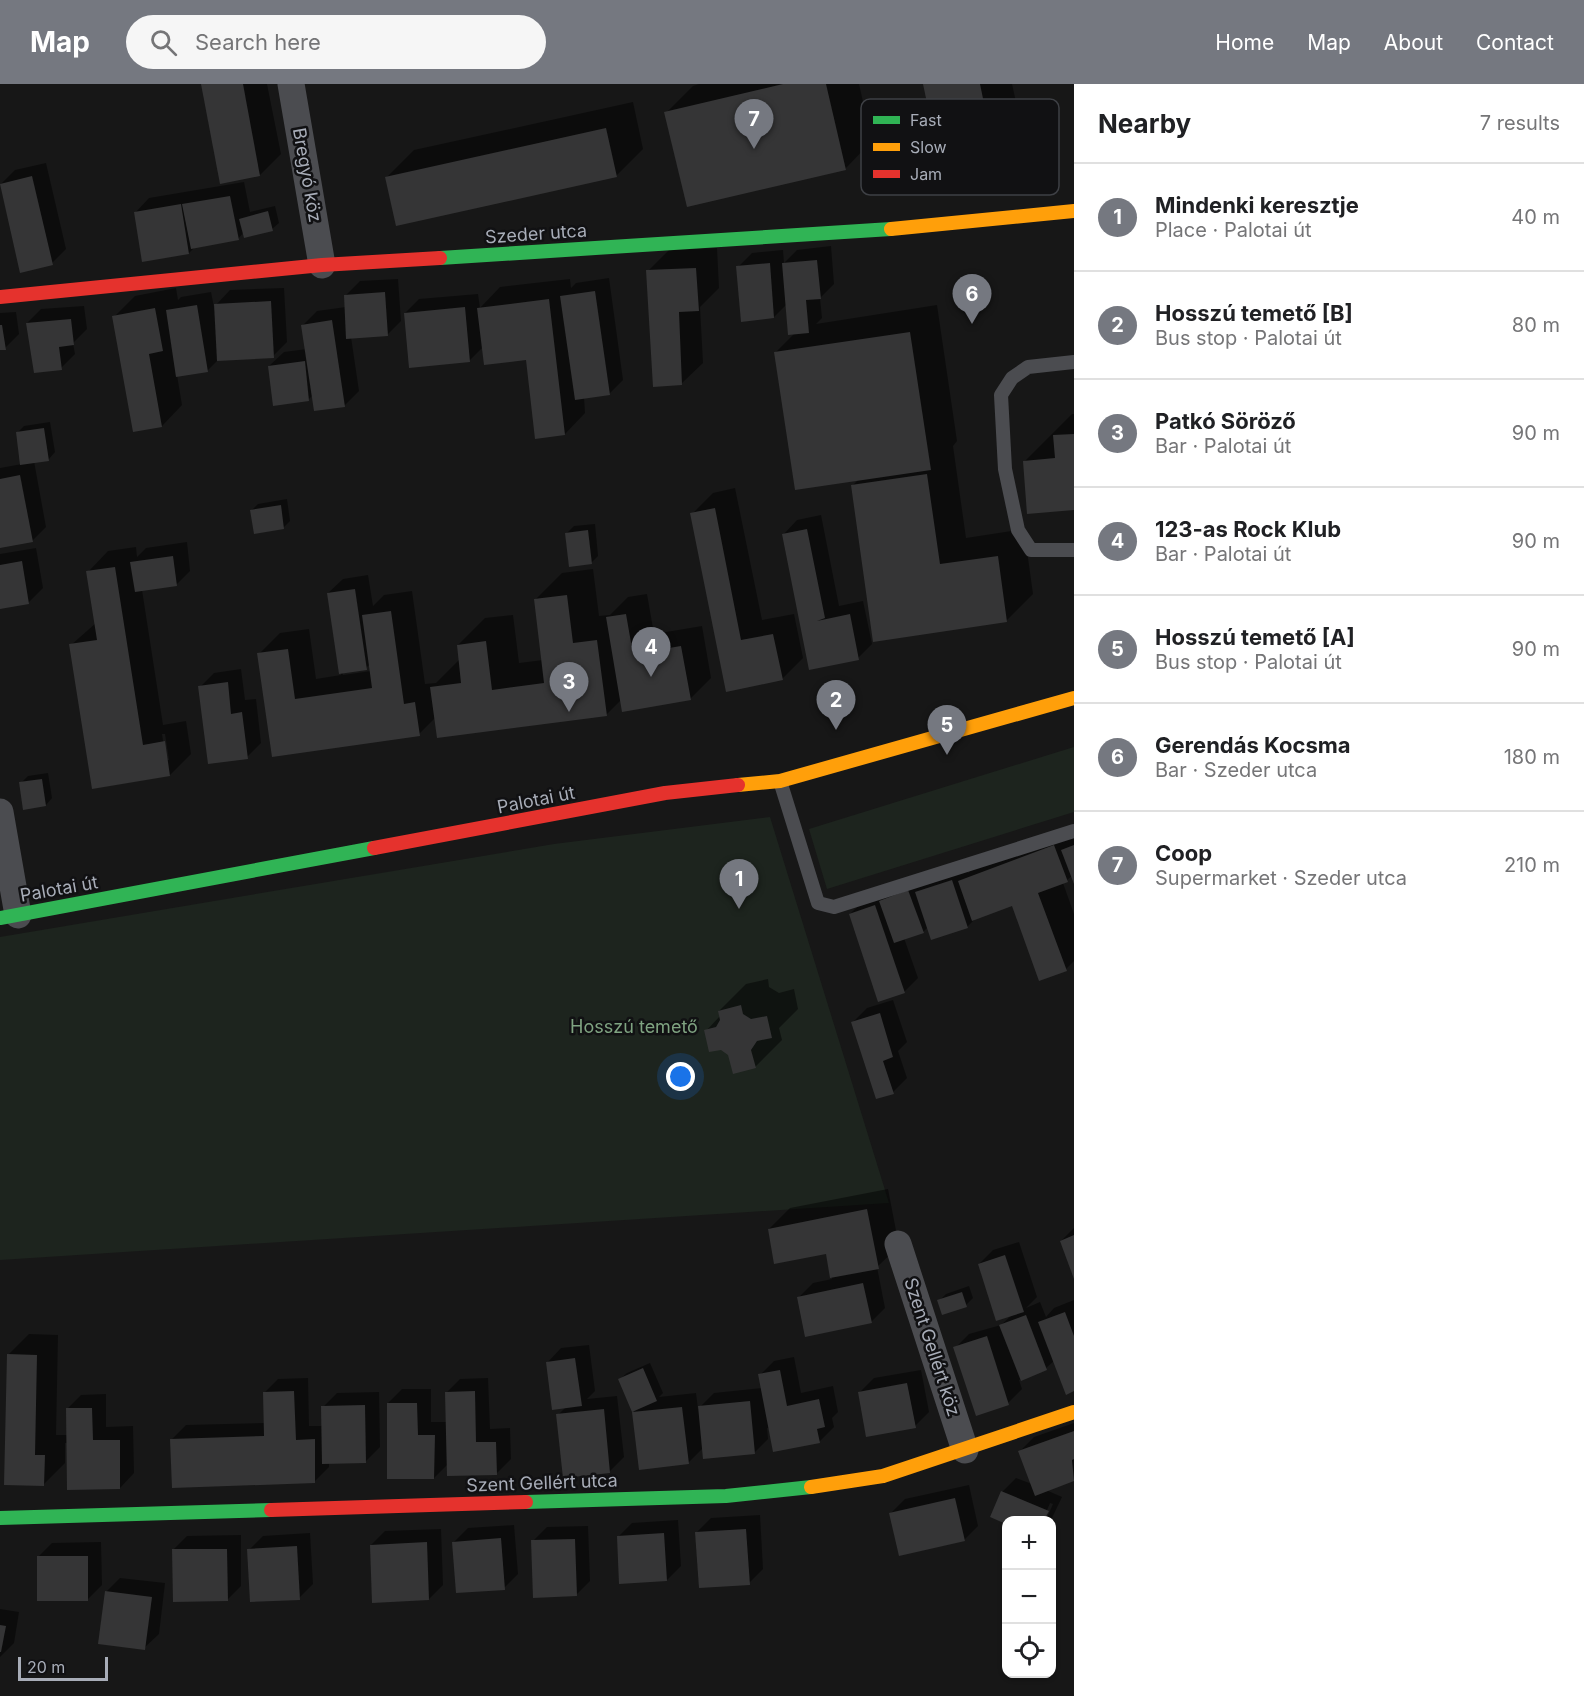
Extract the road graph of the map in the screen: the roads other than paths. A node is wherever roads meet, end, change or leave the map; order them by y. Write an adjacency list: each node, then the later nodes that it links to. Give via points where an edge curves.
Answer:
1 (291, 84): 3 (street, Bregyó köz)
2 (1074, 212): 3 (street, Szeder utca, via 937,226)
3 (322, 266): 4 (street, Szeder utca)
4 (0, 297)
5 (1074, 362): 6 (lane, via 1028,367 1012,378 1001,394 1005,469 1018,530 1031,550)
6 (1074, 550)
7 (1074, 698): 8 (street, Palotai út)
8 (780, 781): 10 (lane, via 815,896 819,903 834,907); 11 (street, Palotai út, via 665,793)
9 (0, 812): 11 (street)
10 (1074, 831)
11 (9, 917)
12 (898, 1244): 14 (street, Szent Gellért köz)
13 (1074, 1412): 14 (street, Szent Gellért utca)
14 (965, 1450): 15 (street, Szent Gellért utca, via 883,1476 726,1496)
15 (0, 1518)

